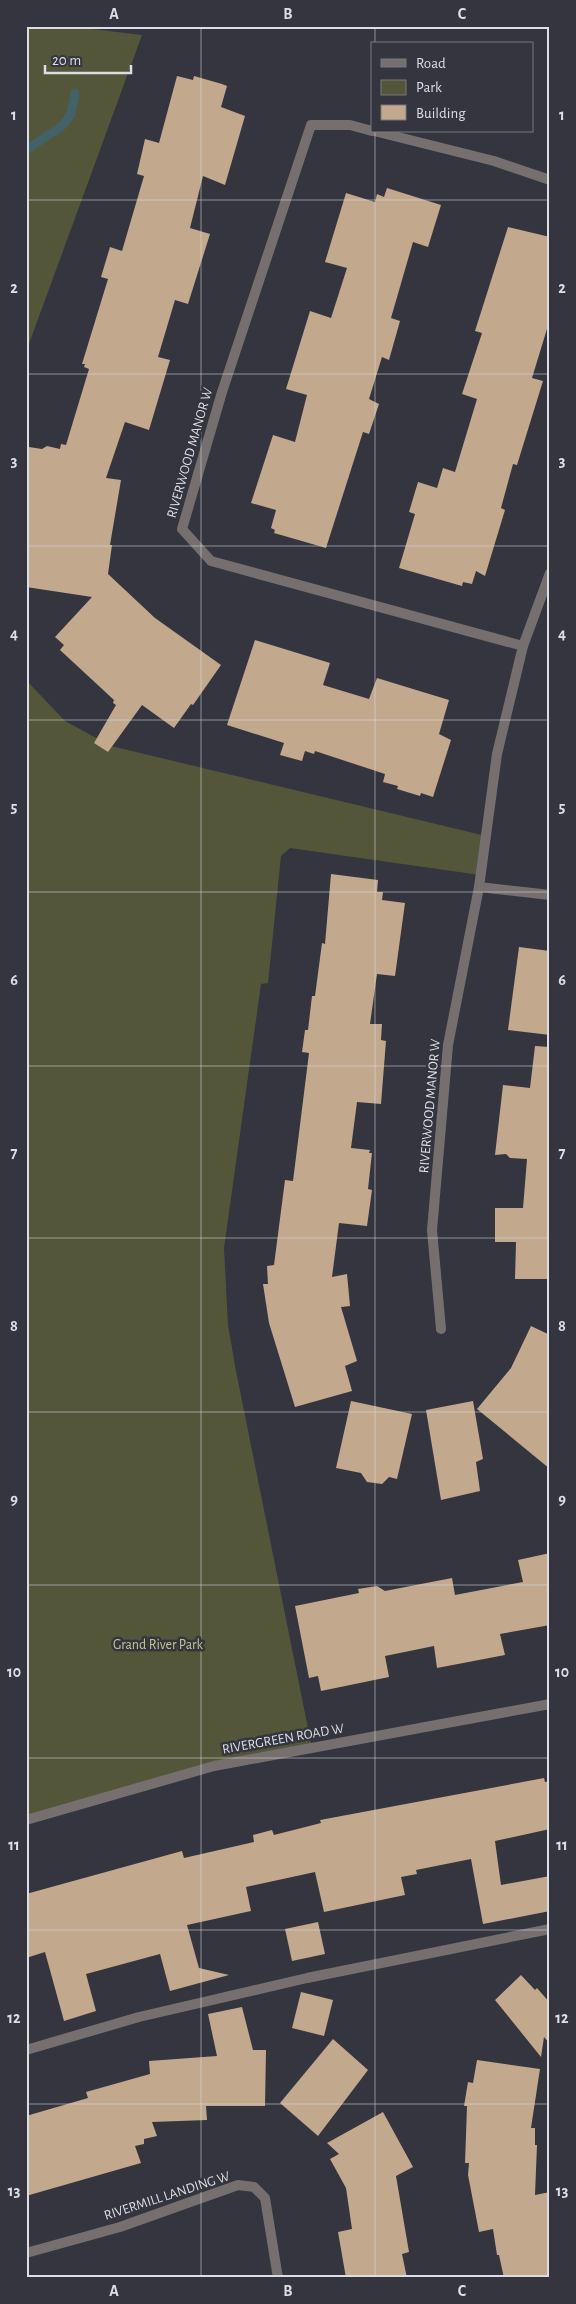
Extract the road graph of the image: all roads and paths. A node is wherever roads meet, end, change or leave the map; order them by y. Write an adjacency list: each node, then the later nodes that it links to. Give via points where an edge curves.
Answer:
1 (371, 130): 5 (street, RIVERWOOD MANOR W, via 350,125 311,125 222,392 182,529 211,561)
2 (377, 132): 3 (street, RIVERWOOD MANOR W, via 494,161)
3 (550, 180)
4 (550, 573): 5 (street, RIVERWOOD MANOR W)
5 (523, 646): 6 (street, RIVERWOOD MANOR W, via 497,754)
6 (479, 886): 7 (street); 8 (street, RIVERWOOD MANOR W, via 448,1045 433,1220)
7 (550, 896)
8 (441, 1329)
9 (550, 1704): 10 (street, RIVERGREEN ROAD W, via 214,1766)
10 (26, 1820)
11 (550, 1929): 12 (street, via 307,1978 139,2017)
12 (26, 2050)
13 (26, 2253): 14 (street, RIVERMILL LANDING W, via 120,2227 238,2185 254,2187 265,2198)
14 (278, 2278)

